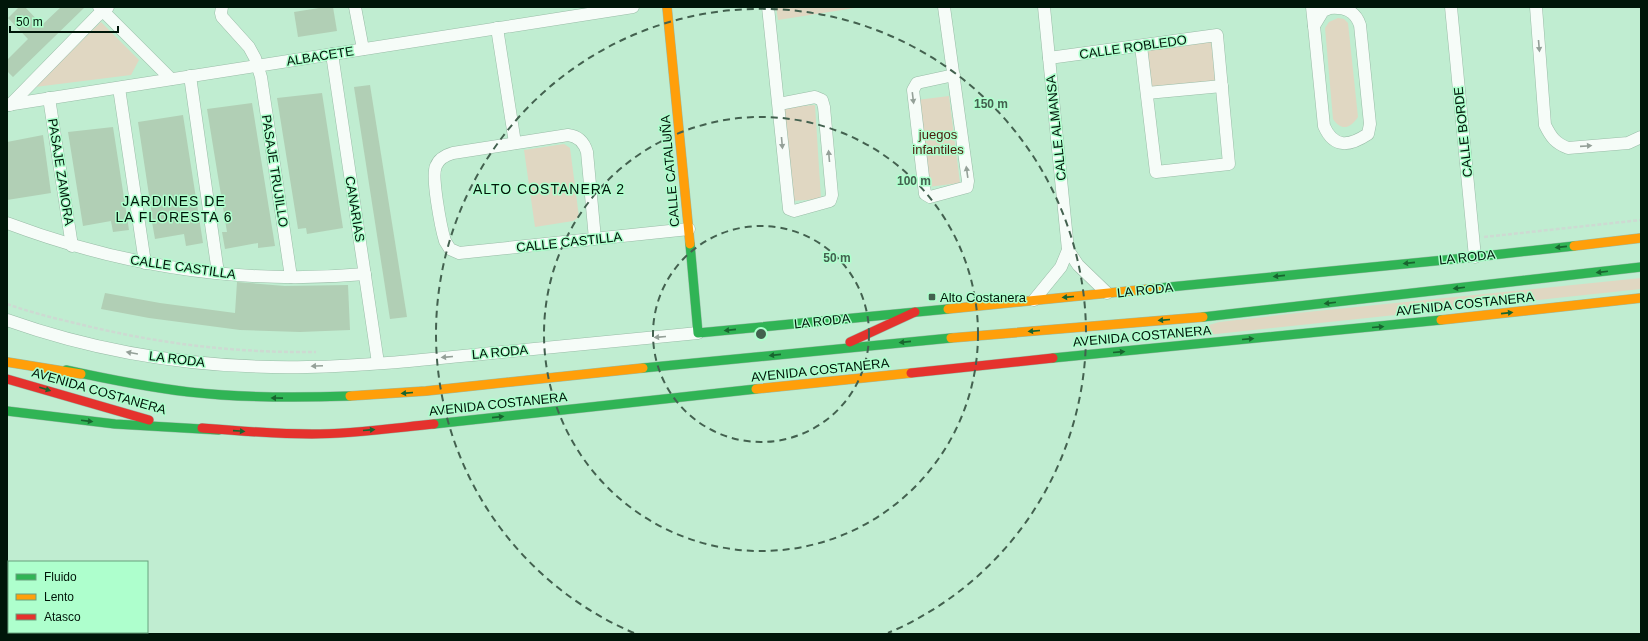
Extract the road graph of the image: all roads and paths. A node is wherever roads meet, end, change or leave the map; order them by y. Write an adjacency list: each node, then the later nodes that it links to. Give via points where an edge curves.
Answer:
1 (222, 7): 19 (street, PASAJE TRUJILLO, via 222,17 249,47)
2 (355, 7): 16 (street)
3 (633, 7): 14 (street, ALBACETE)
4 (667, 7): 33 (main road, CALLE CATALUÑA)
5 (768, 7): 27 (street)
6 (944, 7): 20 (street)
7 (1044, 7): 18 (street, CALLE ALMANSA)
8 (1312, 7): 13 (street)
9 (1330, 7): 13 (street, via 1323,11); 13 (street, via 1347,9 1358,18 1360,24 1370,124 1368,134 1353,143 1334,141 1328,136 1324,126)
10 (1451, 7): 34 (street, CALLE BORDE)
11 (1536, 7): 29 (street, one-way to 29, via 1545,125 1551,137 1568,148 1628,143)
12 (104, 8): 22 (street); 28 (street)
13 (1314, 26)
14 (497, 28): 16 (street, ALBACETE); 30 (street)
15 (1141, 46): 18 (street, CALLE ROBLEDO); 23 (street, CALLE ROBLEDO, via 1217,35); 25 (street)
16 (363, 49): 17 (street, ALBACETE)
17 (332, 54): 19 (street, ALBACETE); 43 (street, CANARIAS)
18 (1049, 58): 38 (street, CALLE ALMANSA)
19 (257, 66): 21 (street, ALBACETE); 44 (street, PASAJE TRUJILLO, via 261,77)
20 (954, 75): 20 (street, one-way to 20, via 917,83 913,90 925,194 930,197 967,187)
21 (190, 76): 22 (street, ALBACETE); 42 (street)
22 (171, 79): 24 (street, ALBACETE)
23 (1222, 86): 25 (street); 25 (street, via 1229,164 1156,172)
24 (119, 88): 26 (street, ALBACETE); 40 (street)
25 (1147, 93)
26 (49, 98): 28 (street, ALBACETE); 37 (street, PASAJE ZAMORA)
27 (779, 104): 27 (street, one-way to 27, via 788,209 794,211 830,201 832,195 822,100 815,97)
28 (9, 105)
29 (1641, 137)
30 (515, 143): 36 (street, via 568,135 580,139 586,152); 36 (street, CALLE CASTILLA, via 453,153 439,161 434,177 443,236 450,249 464,253)
31 (1641, 220): 34 (path)
32 (7, 223): 37 (street, CALLE CASTILLA)
33 (689, 229): 36 (street, CALLE CASTILLA); 51 (main road, CALLE CATALUÑA)
34 (1474, 238): 39 (street, CALLE BORDE)
35 (1641, 238): 39 (main road, LA RODA, one-way to 39)
36 (595, 239)
37 (72, 246): 40 (street, CALLE CASTILLA)
38 (1068, 250): 45 (street, CALLE ALMANSA, via 1078,265); 47 (street, CALLE ALMANSA, via 1061,267)
39 (1476, 257): 45 (main road, LA RODA, one-way to 45)
40 (145, 263): 42 (street, CALLE CASTILLA)
41 (1641, 267): 52 (main road, AVENIDA COSTANERA, one-way to 52, via 1203,317)
42 (218, 273): 44 (street, CALLE CASTILLA)
43 (365, 274): 44 (street, CALLE CASTILLA); 56 (street, CANARIAS)
44 (291, 277)
45 (1107, 293): 47 (main road, LA RODA, one-way to 47)
46 (1641, 298): 60 (main road, AVENIDA COSTANERA, one-way to 46, via 313,434 364,431)
47 (1034, 300): 49 (main road, LA RODA)
48 (7, 304): 53 (path, via 56,319 163,342 202,347)
49 (915, 312): 51 (main road, LA RODA, one-way to 51); 52 (main road)
50 (7, 320): 56 (street, LA RODA, one-way to 50, via 307,367 189,361 80,343)
51 (698, 333): 56 (street, LA RODA, one-way to 56)
52 (833, 349): 57 (main road, AVENIDA COSTANERA, one-way to 57, via 356,396 290,398 190,392)
53 (317, 352)
54 (7, 354): 57 (main road, AVENIDA COSTANERA)
55 (7, 362): 57 (main road)
56 (378, 363)
57 (81, 374)
58 (7, 379): 60 (main road, AVENIDA COSTANERA, one-way to 60, via 142,419 175,426)
59 (7, 411): 60 (main road, one-way to 60, via 116,424)
60 (220, 430)

